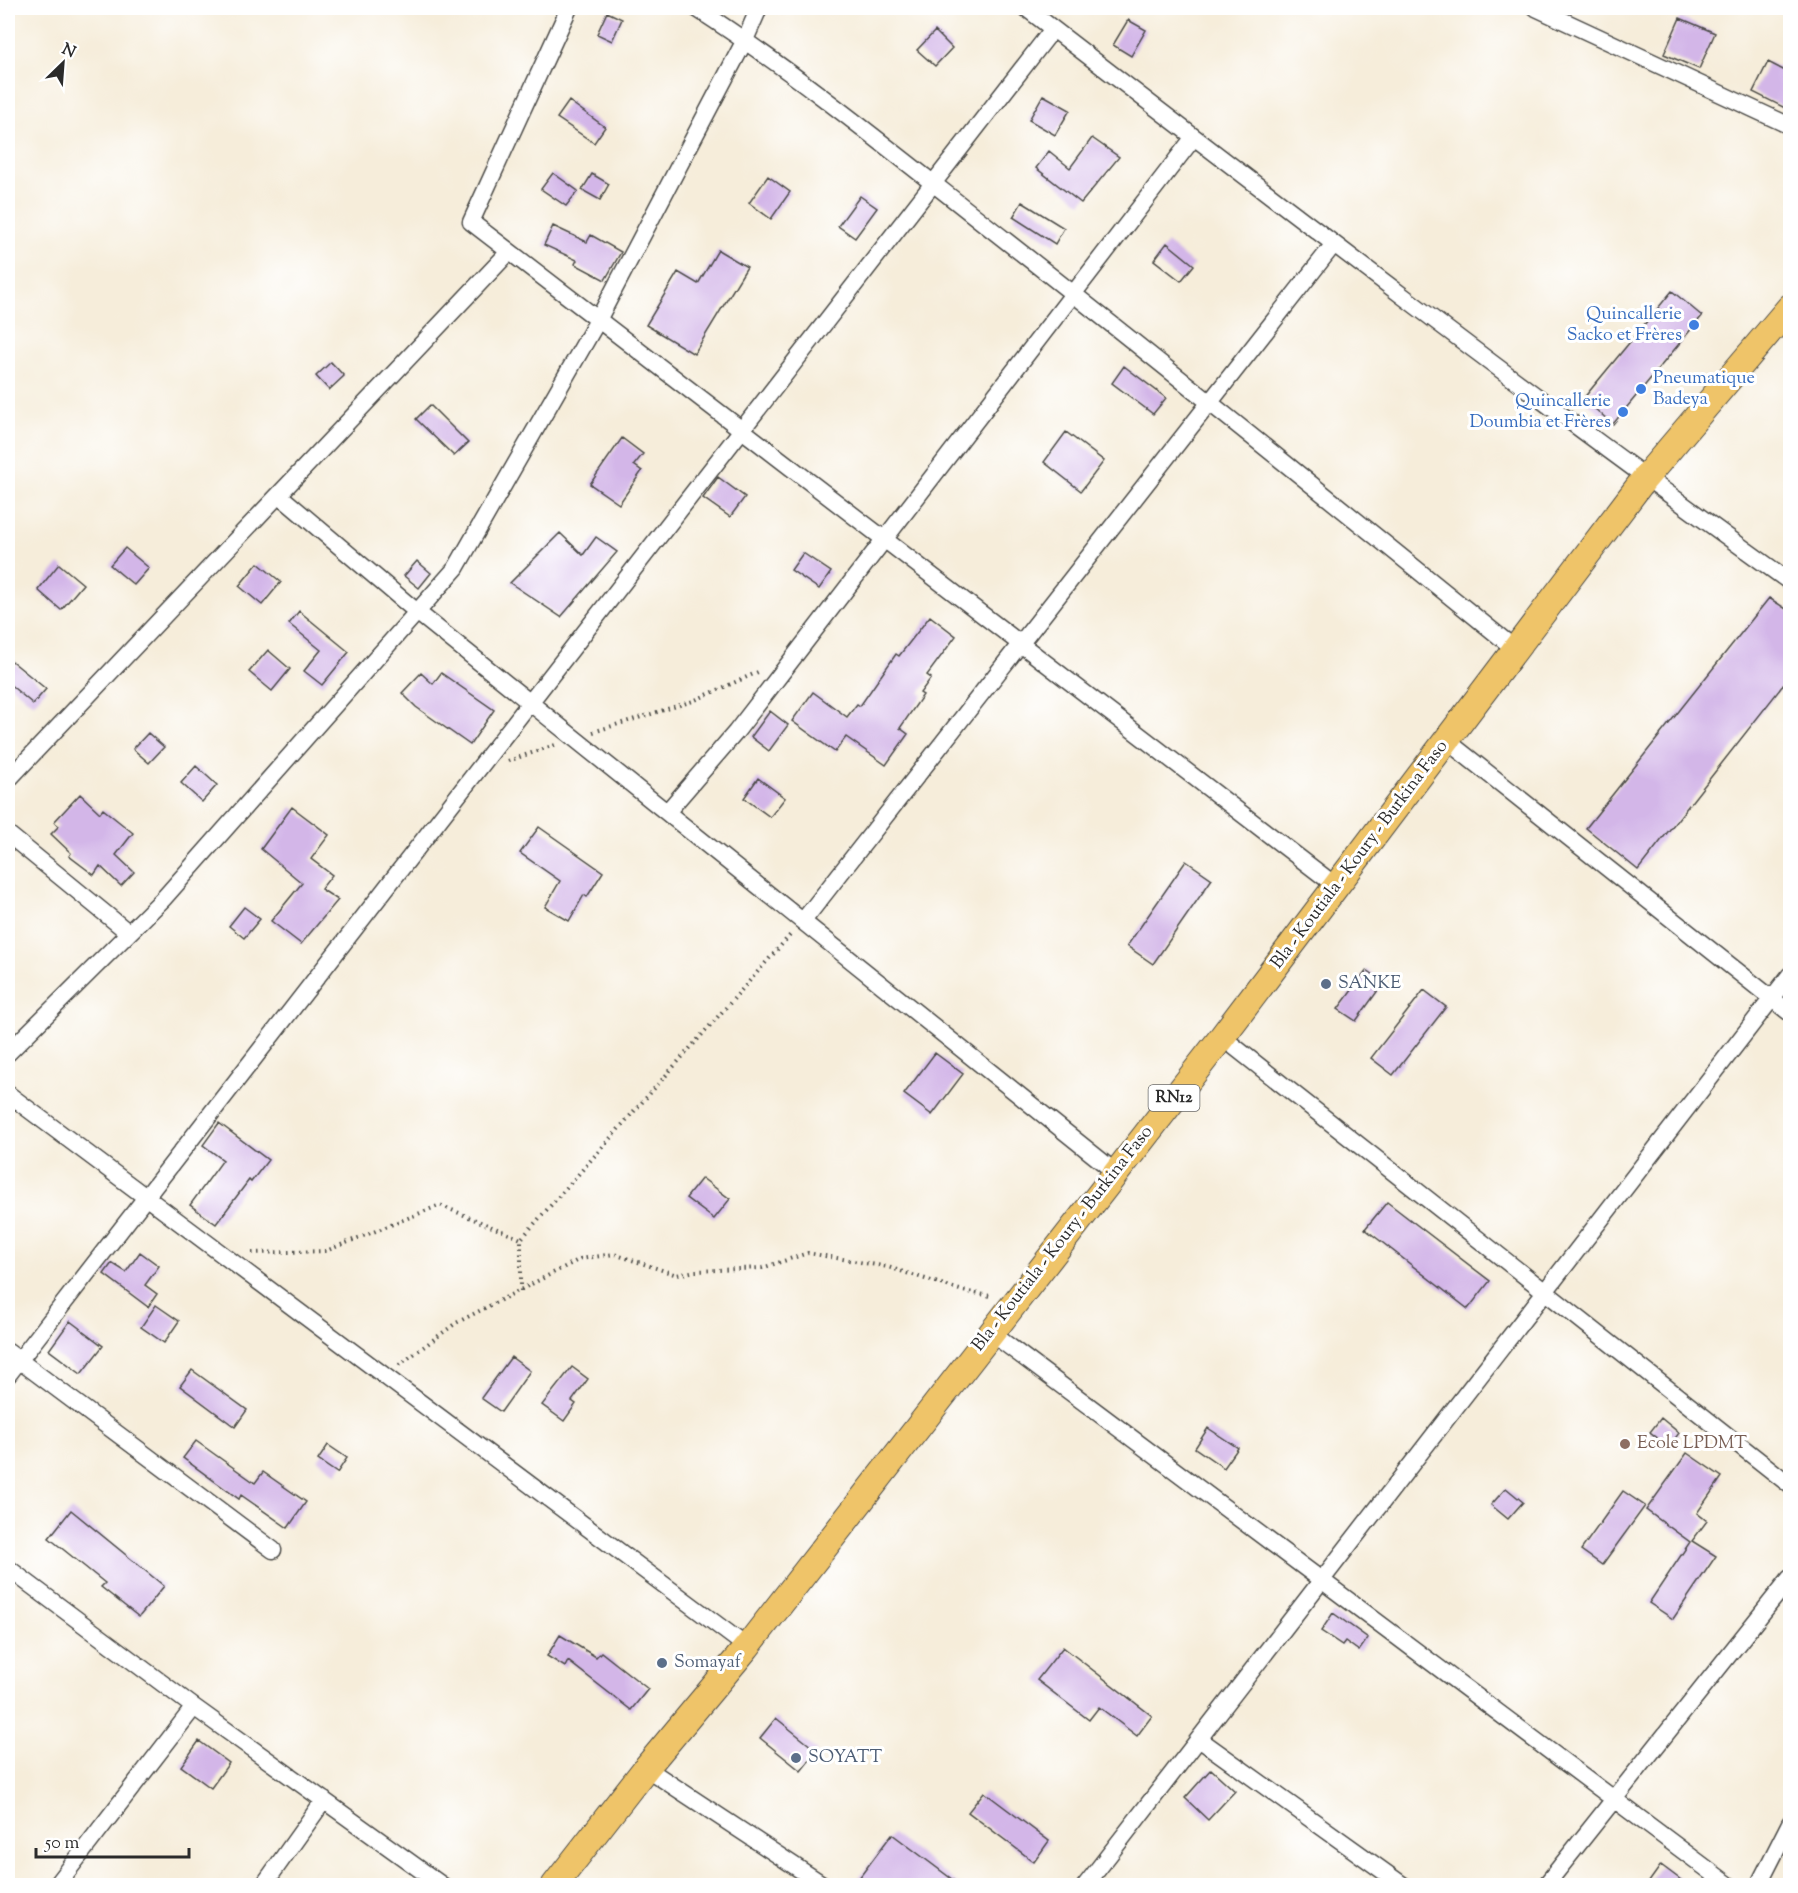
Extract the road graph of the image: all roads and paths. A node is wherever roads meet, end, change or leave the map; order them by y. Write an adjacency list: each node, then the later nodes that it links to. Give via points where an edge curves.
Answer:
1 (569, 8): 12 (street, via 471,222)
2 (696, 8): 7 (street)
3 (759, 8): 7 (street)
4 (1026, 8): 6 (street)
5 (1536, 8): 8 (street)
6 (1053, 29): 9 (street); 10 (street)
7 (745, 40): 10 (street); 15 (street)
8 (1791, 126)
9 (1194, 137): 11 (street); 13 (street)
10 (933, 183): 13 (street); 17 (street)
11 (1334, 244): 16 (street); 18 (street)
12 (510, 252): 15 (street); 19 (street)
13 (1074, 294): 16 (street); 20 (street)
14 (1791, 307): 18 (main road, Bla - Koutiala - Koury - Burkina Faso / RN12)
15 (598, 320): 17 (street); 22 (street, via 456,568)
16 (1211, 401): 23 (street); 24 (street)
17 (741, 429): 20 (street); 26 (street)
18 (1645, 478): 21 (street); 24 (main road, Bla - Koutiala - Koury - Burkina Faso / RN12)
19 (279, 495): 22 (street); 30 (street)
20 (885, 540): 23 (street); 25 (street)
21 (1791, 582)
22 (417, 612): 26 (street); 35 (street)
23 (1021, 644): 33 (street); 34 (street)
24 (1515, 649): 28 (main road, Bla - Koutiala - Koury - Burkina Faso / RN12)
25 (796, 655): 27 (path, via 693,701); 31 (street)
26 (529, 702): 27 (street); 43 (street)
27 (574, 738): 29 (path); 31 (street)
28 (1446, 740): 33 (main road, Bla - Koutiala - Koury - Burkina Faso / RN12); 37 (street)
29 (507, 762)
30 (8, 780)
31 (667, 812): 34 (street)
32 (8, 834): 35 (street)
33 (1336, 886): 39 (main road, Bla - Koutiala - Koury - Burkina Faso / RN12)
34 (803, 921): 42 (street); 44 (path)
35 (129, 933): 40 (street)
36 (1791, 975): 37 (street)
37 (1772, 999): 38 (street); 47 (street)
38 (1791, 1013)
39 (1222, 1037): 42 (main road, Bla - Koutiala - Koury - Burkina Faso / RN12); 47 (street)
40 (8, 1053)
41 (8, 1094): 43 (street)
42 (1115, 1172): 48 (main road, Bla - Koutiala - Koury - Burkina Faso / RN12)
43 (144, 1197): 45 (street); 50 (street)
44 (521, 1239): 45 (path, via 440,1205 326,1251); 46 (path)
45 (217, 1252): 52 (street)
46 (521, 1291): 48 (path, via 580,1259 614,1254 676,1275 762,1268 808,1252 888,1267 963,1291); 52 (path, via 456,1323)
47 (1545, 1292): 53 (street); 57 (street)
48 (1014, 1301): 49 (main road, Bla - Koutiala - Koury - Burkina Faso / RN12)
49 (990, 1332): 57 (street); 58 (main road, Bla - Koutiala - Koury - Burkina Faso / RN12)
50 (13, 1357): 51 (street); 54 (street)
51 (8, 1375)
52 (384, 1376): 58 (street)
53 (1791, 1485)
54 (273, 1550)
55 (8, 1568): 59 (street)
56 (1791, 1578): 62 (street)
57 (1322, 1580): 60 (street); 62 (street)
58 (747, 1647): 61 (main road, Bla - Koutiala - Koury - Burkina Faso / RN12)
59 (194, 1707): 63 (street); 65 (street)
60 (1199, 1738): 70 (street); 71 (street)
61 (646, 1768): 68 (main road, Bla - Koutiala - Koury - Burkina Faso / RN12); 69 (street)
62 (1614, 1799): 72 (street); 73 (street)
63 (324, 1800): 66 (street); 67 (street)
64 (1791, 1823): 74 (street)
65 (56, 1886)
66 (263, 1886)
67 (443, 1886)
68 (554, 1886)
69 (825, 1886)
70 (1085, 1886)
71 (1404, 1886)
72 (1545, 1886)
73 (1730, 1886)
74 (1758, 1886)

